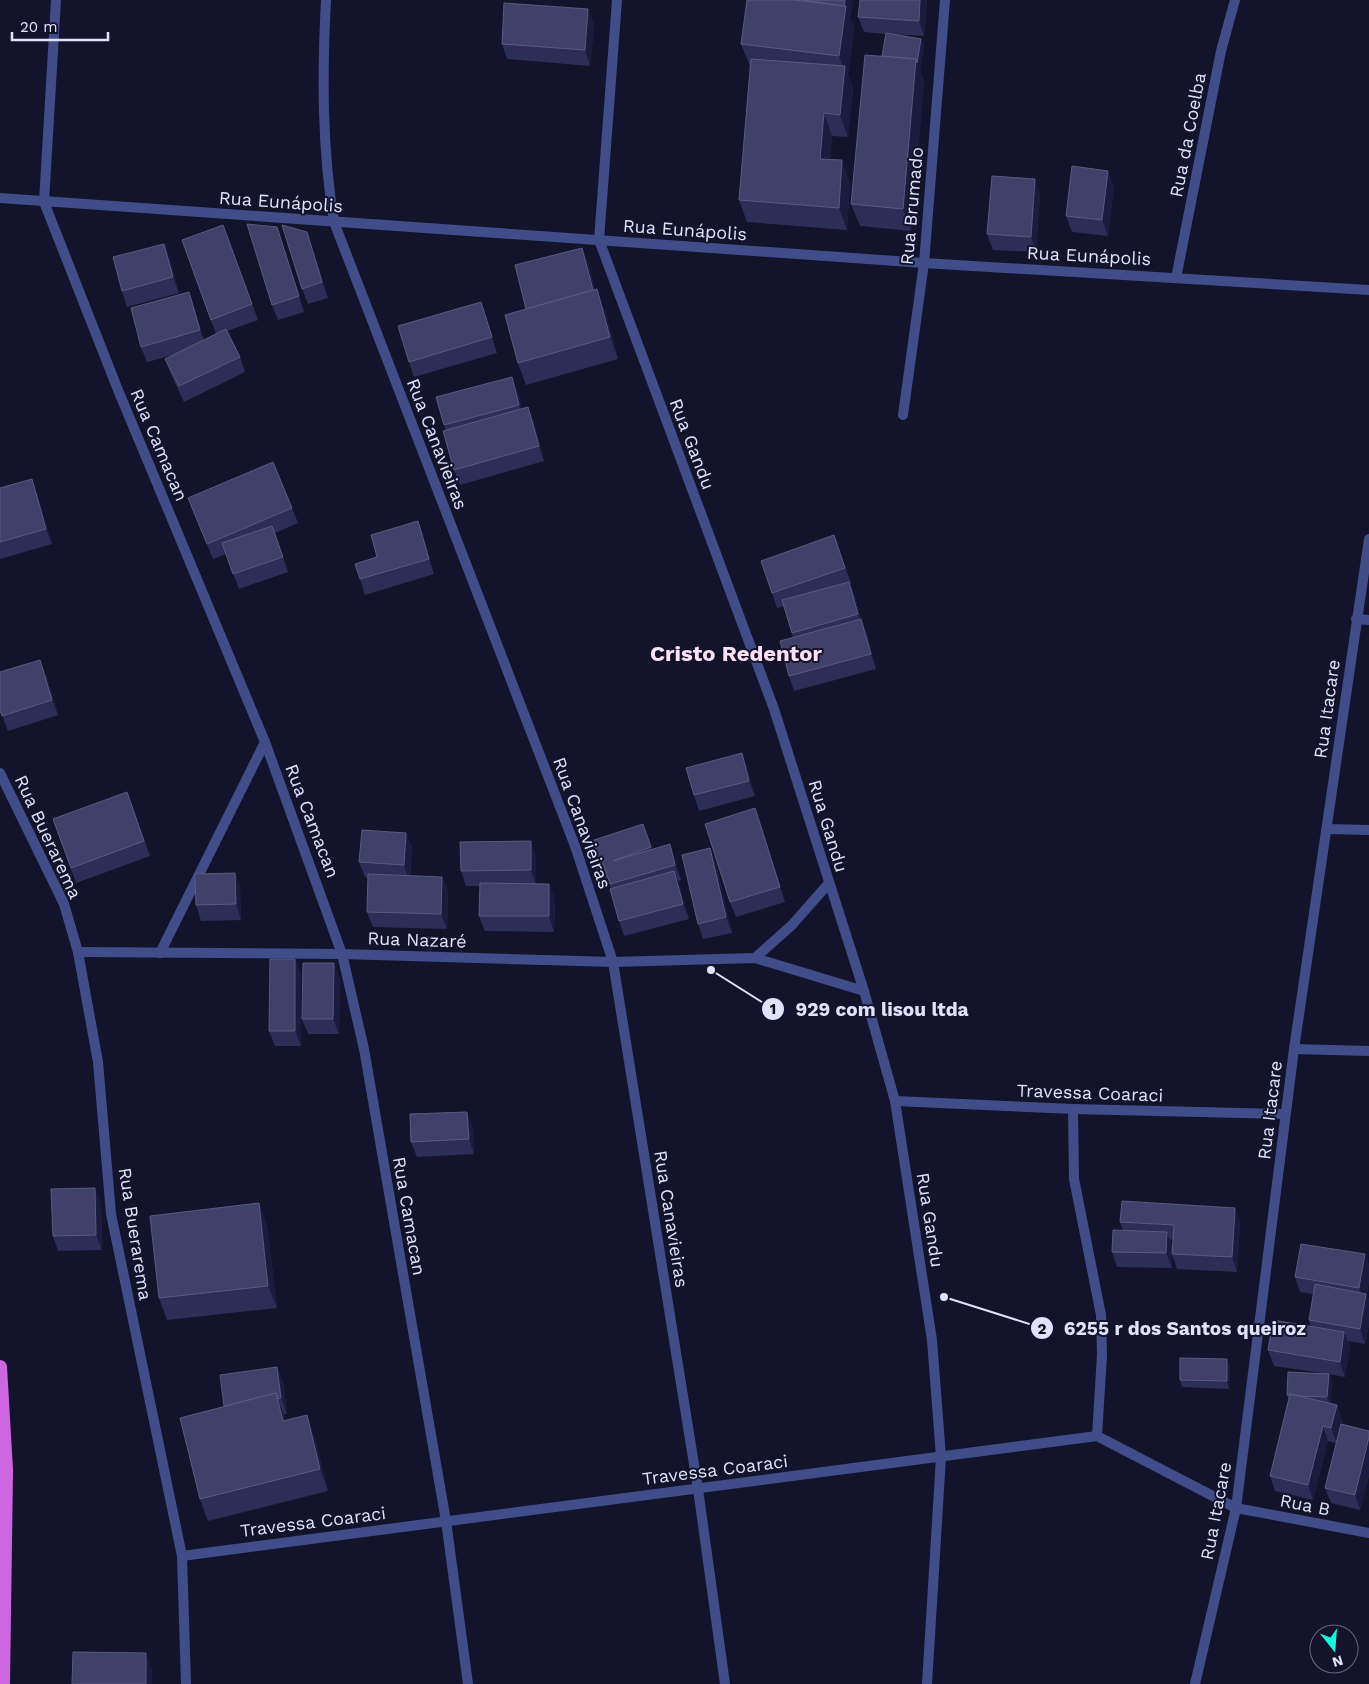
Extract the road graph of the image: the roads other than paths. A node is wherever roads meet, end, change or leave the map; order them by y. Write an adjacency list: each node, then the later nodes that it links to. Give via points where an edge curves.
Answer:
1 (56, 0): 7 (street, Rua Camacan)
2 (326, 0): 8 (street, Rua Canavieiras, via 322,104 326,174)
3 (617, 0): 9 (street, Rua Gandu)
4 (945, 0): 10 (street, Rua Brumado)
5 (1235, 0): 11 (street, Rua da Coelba, via 1221,51)
6 (0, 198): 7 (street, Rua Eunápolis)
7 (44, 202): 8 (street, Rua Eunápolis); 17 (street, Rua Camacan, via 118,390)
8 (334, 222): 9 (street, Rua Eunápolis); 26 (street, Rua Canavieiras, via 575,846)
9 (599, 240): 10 (street, Rua Eunápolis); 21 (street, Rua Gandu, via 774,709)
10 (924, 263): 11 (street, Rua Eunápolis); 13 (street, Rua Brumado)
11 (1176, 278): 12 (street, Rua Eunápolis)
12 (1369, 290)
13 (903, 415)
14 (1369, 539): 15 (street, Rua Itacare)
15 (1356, 620): 16 (street); 19 (street, Rua Itacare)
16 (1369, 620)
17 (265, 742): 23 (street); 24 (street, Rua Camacan)
18 (0, 773): 22 (street, Rua Buerarema, via 64,904)
19 (1326, 829): 20 (street); 28 (street, Rua Itacare)
20 (1369, 830)
21 (829, 883): 25 (street, via 792,925); 27 (street, Rua Gandu)
22 (78, 952): 23 (street, Rua Nazaré); 40 (street, Rua Buerarema, via 98,1062 111,1214)
23 (160, 953): 24 (street, Rua Nazaré)
24 (342, 954): 26 (street, Rua Nazaré); 38 (street, Rua Camacan, via 364,1050)
25 (755, 958): 26 (street, Rua Nazaré); 27 (street, Rua Nazaré)
26 (614, 962): 36 (street, Rua Canavieiras)
27 (864, 991): 30 (street, Rua Gandu)
28 (1294, 1049): 29 (street); 32 (street, Rua Itacare)
29 (1369, 1051)
30 (895, 1101): 31 (street, Travessa Coaraci); 35 (street, Rua Gandu, via 932,1340)
31 (1073, 1109): 32 (street, Travessa Coaraci); 34 (street, via 1074,1179 1101,1315)
32 (1285, 1114): 37 (street, Rua Itacare)
33 (0, 1367): 41 (highway, via 6,1470)
34 (1097, 1436): 35 (street, Travessa Coaraci); 37 (street)
35 (941, 1457): 36 (street, Travessa Coaraci); 45 (street, Rua Gandu)
36 (698, 1489): 38 (street, Travessa Coaraci); 44 (street, Rua Canavieiras)
37 (1236, 1508): 39 (street, Rua B); 46 (street, Rua Itacare)
38 (446, 1521): 40 (street, Travessa Coaraci); 43 (street, Rua Camacan)
39 (1369, 1533)
40 (182, 1556): 42 (street, Rua Buerarema)
41 (3, 1684)
42 (186, 1684)
43 (468, 1684)
44 (725, 1684)
45 (926, 1684)
46 (1195, 1684)

